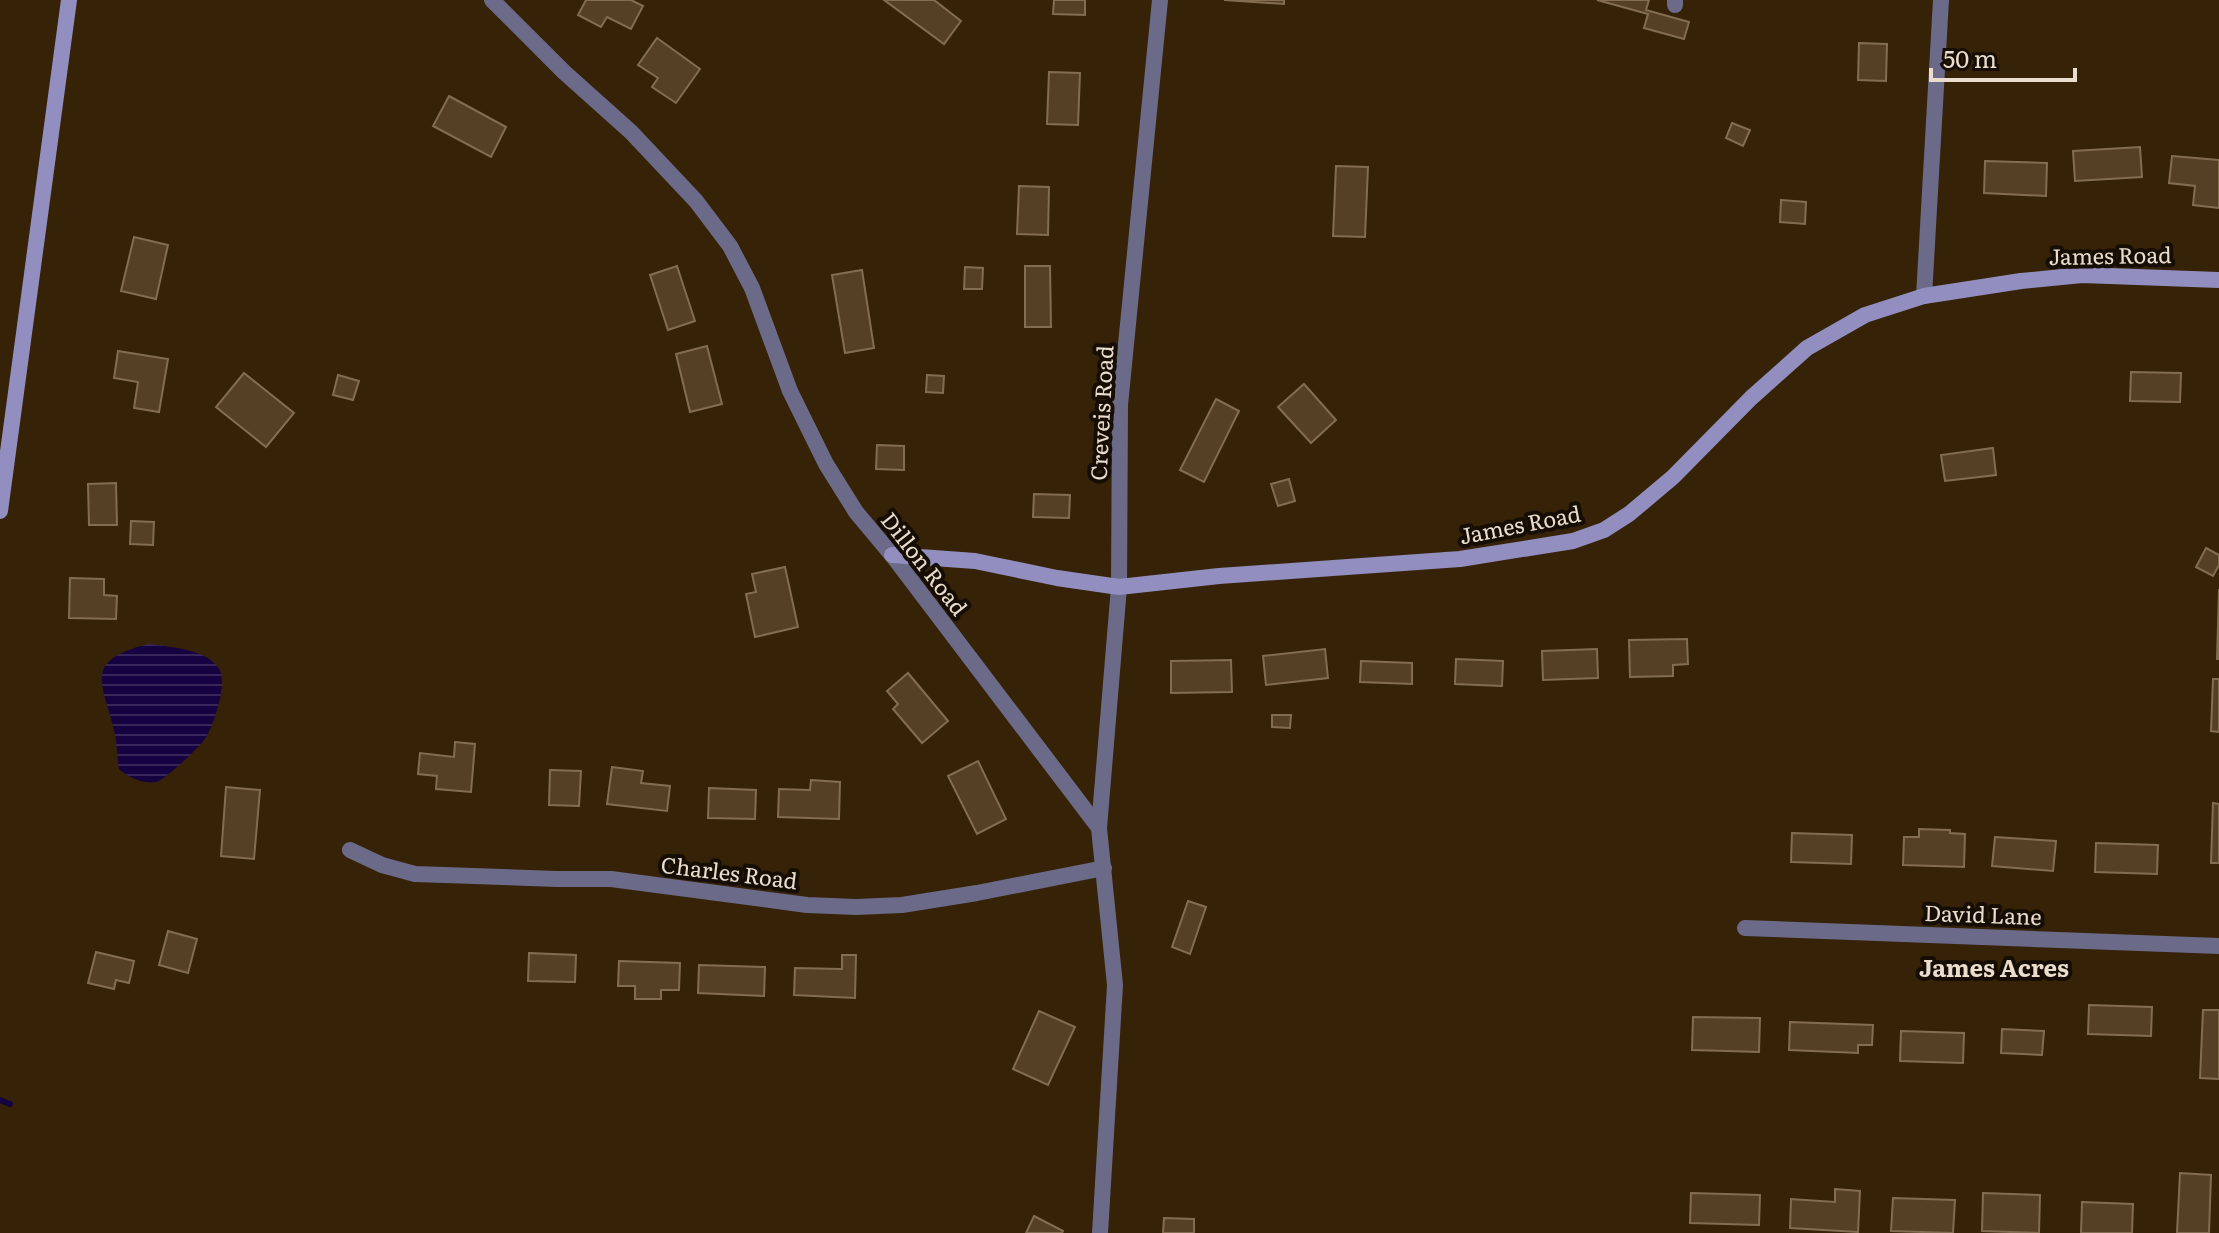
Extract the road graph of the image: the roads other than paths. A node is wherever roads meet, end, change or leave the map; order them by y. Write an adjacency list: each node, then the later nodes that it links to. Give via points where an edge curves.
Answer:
1 (69, 0): 7 (street)
2 (492, 0): 9 (street, Dillon Road, via 631,132 730,246 826,464)
3 (1160, 0): 10 (street, Creveis Road, via 1120,405)
4 (1941, 0): 6 (street)
5 (2219, 280): 6 (street, James Road, via 2082,275)
6 (1924, 296): 10 (street, James Road, via 1865,315 1807,348 1673,477 1604,530 1460,559)
7 (7, 407): 8 (street)
8 (0, 511)
9 (892, 555): 10 (street, James Road, via 975,561); 11 (street, Dillon Road)
10 (1119, 587): 11 (street, Creveis Road)
11 (1099, 828): 13 (street)
12 (350, 850): 13 (street, Charles Road, via 415,874 611,879 856,907 962,896)
13 (1104, 868): 16 (street, via 1115,985)
14 (1745, 928): 15 (street, David Lane)
15 (2219, 946)
16 (1100, 1233)

